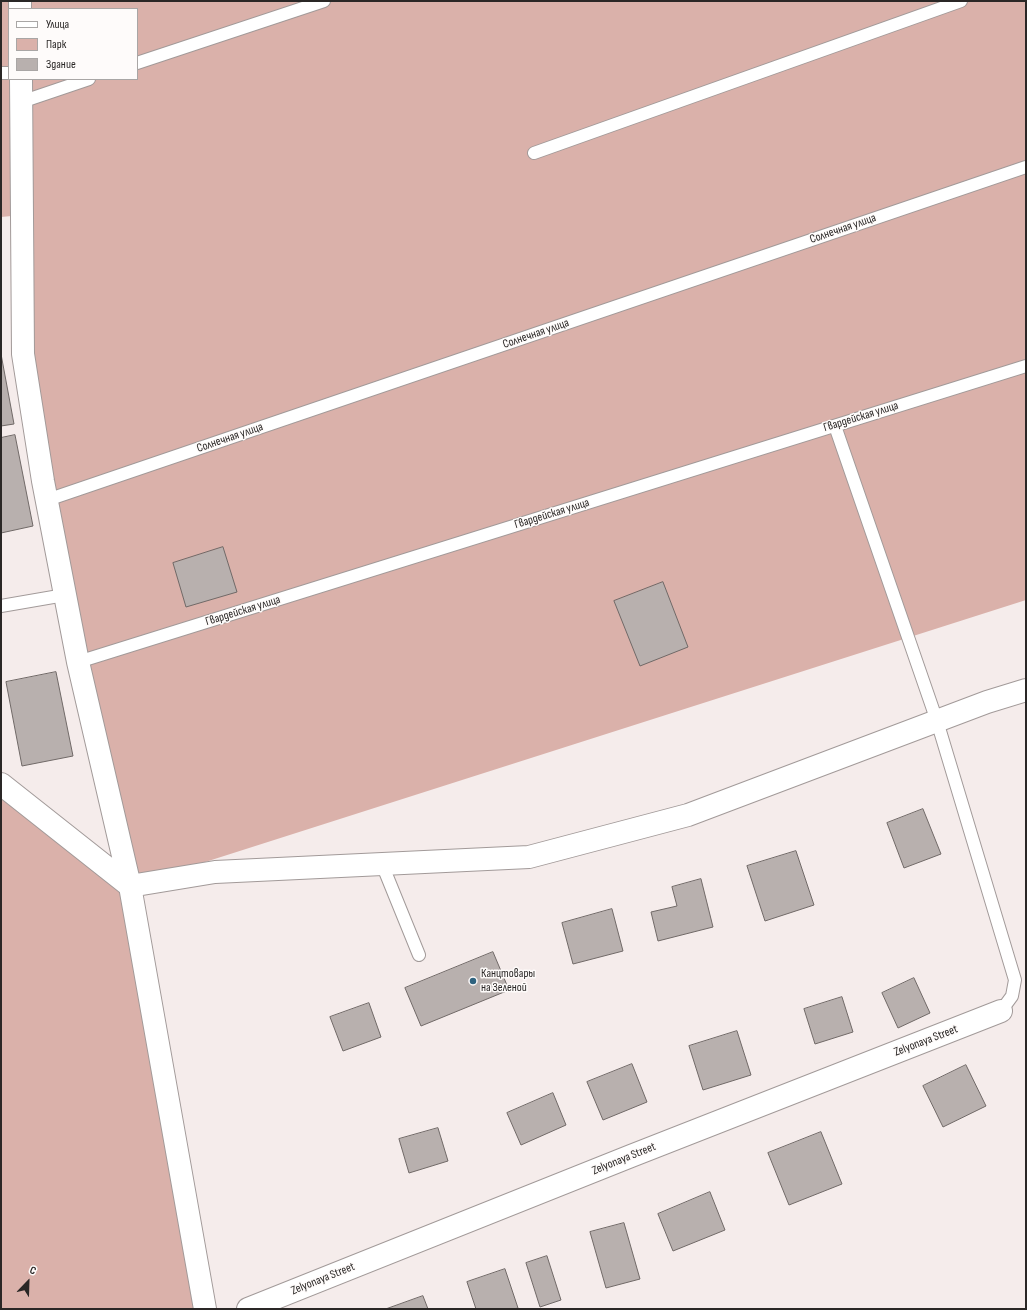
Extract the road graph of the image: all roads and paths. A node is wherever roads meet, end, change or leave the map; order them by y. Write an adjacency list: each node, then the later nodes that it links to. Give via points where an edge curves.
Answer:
1 (324, 1): 3 (lane)
2 (960, 1): 7 (lane)
3 (138, 63)
4 (21, 80): 6 (street)
5 (86, 80): 6 (lane)
6 (21, 102): 11 (street, via 23,354)
7 (534, 153)
8 (1026, 167): 11 (lane, Солнечная улица)
9 (1026, 366): 10 (lane, Гвардейская улица)
10 (835, 426): 14 (lane, Гвардейская улица); 16 (lane)
11 (47, 500): 14 (street)
12 (59, 596): 13 (lane)
13 (1, 606)
14 (78, 662): 19 (street)
15 (1026, 690): 16 (street)
16 (937, 721): 18 (street, via 688,815 529,857); 21 (lane, via 1015,980 1012,996)
17 (1, 784): 19 (street)
18 (382, 864): 19 (street, via 215,872); 20 (lane)
19 (130, 886): 22 (street)
20 (419, 955)
21 (1001, 1012): 23 (street, Zelyonaya Street)
22 (205, 1309)
23 (248, 1309)

